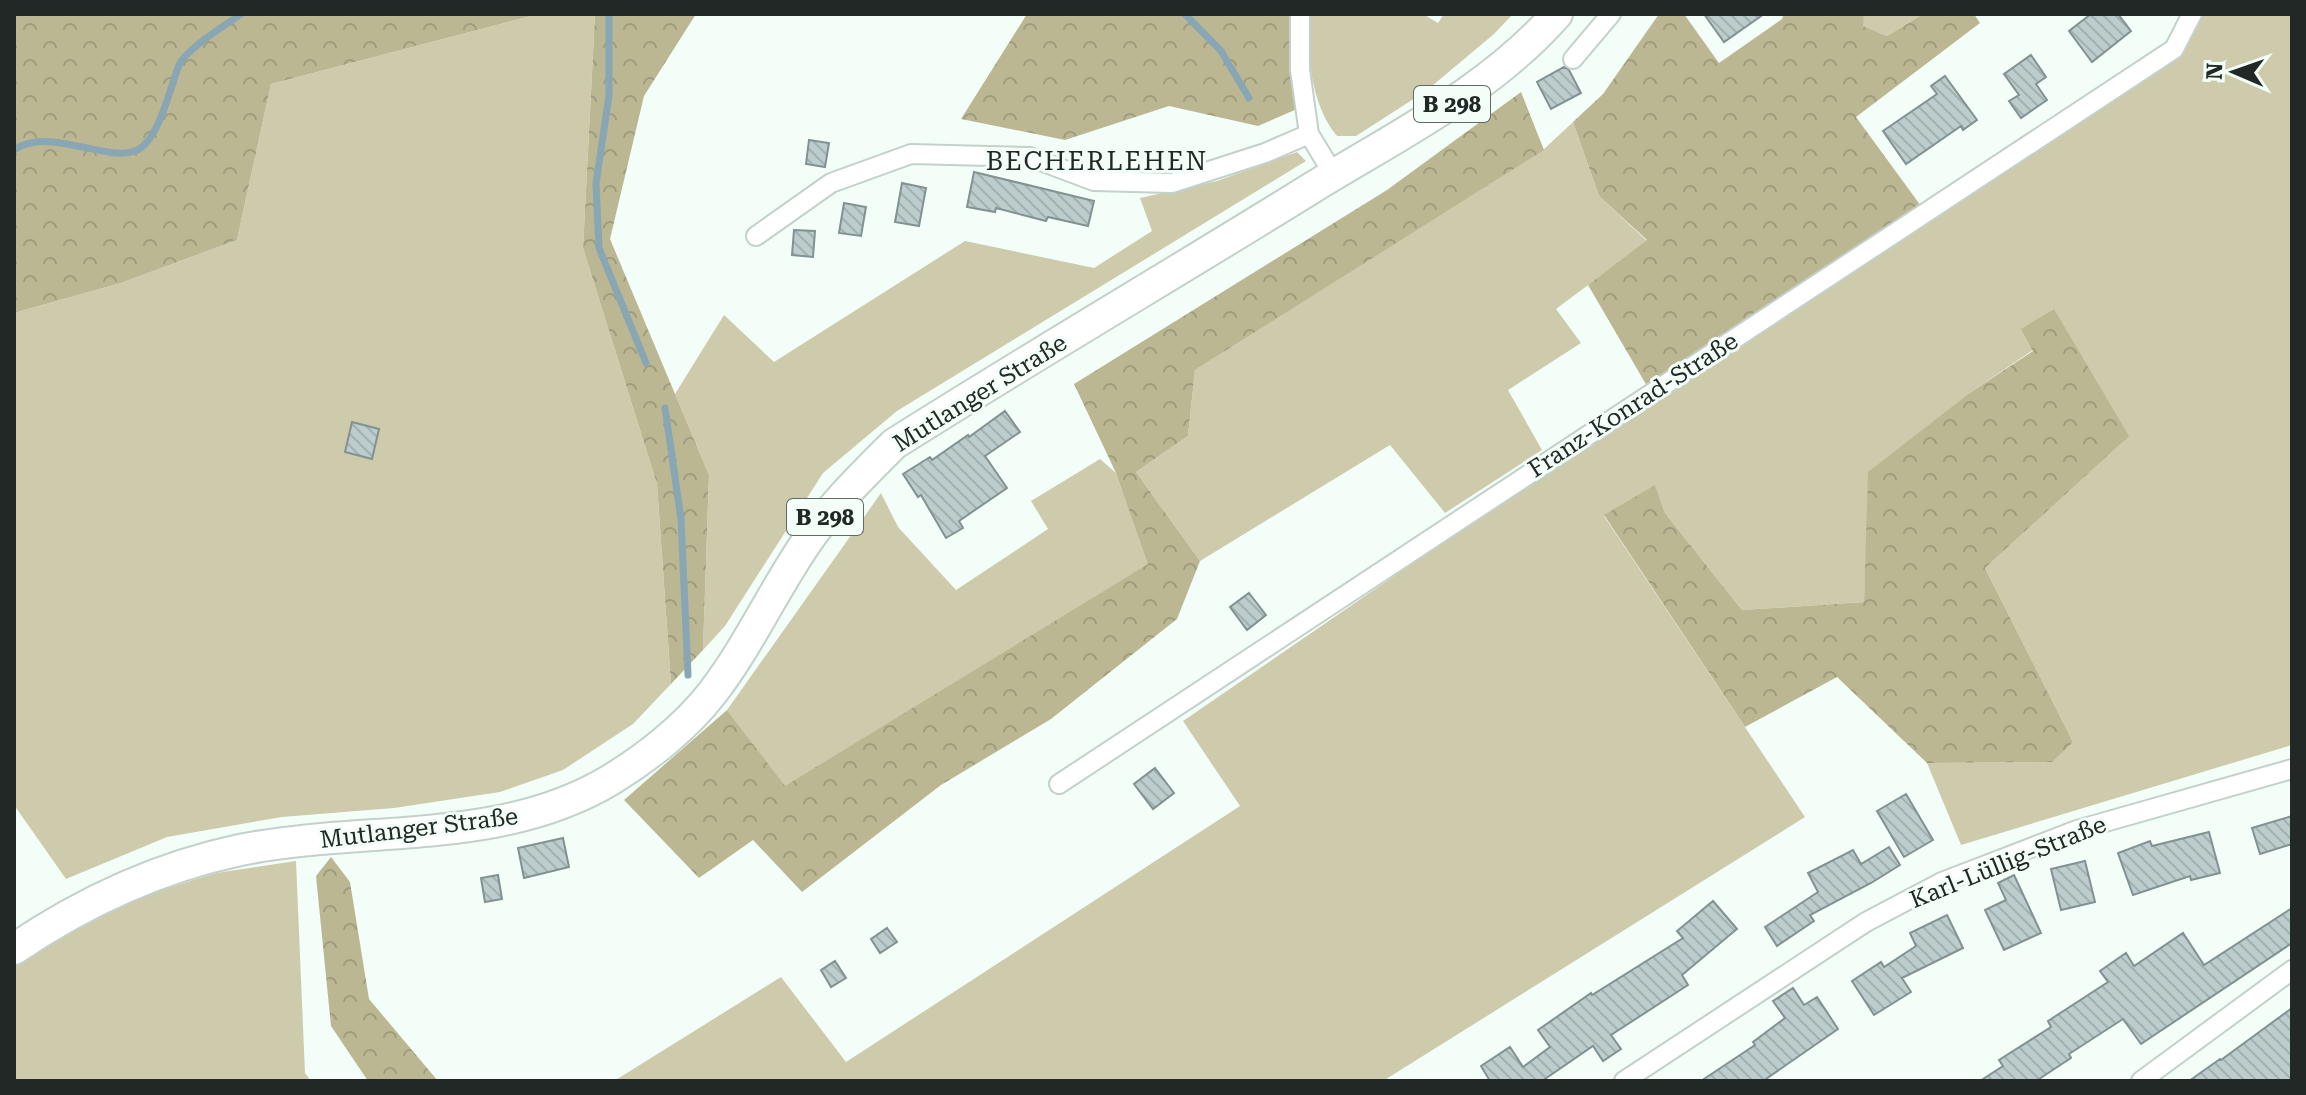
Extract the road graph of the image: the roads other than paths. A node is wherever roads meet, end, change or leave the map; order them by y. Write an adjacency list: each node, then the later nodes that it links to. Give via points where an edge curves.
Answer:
1 (1300, 14): 6 (street, via 1300,70)
2 (1557, 14): 7 (main road, Mutlanger Straße / B 298, via 1512,60 1432,118)
3 (1611, 14): 5 (street)
4 (2192, 14): 10 (street, Franz-Konrad-Straße, via 2174,49)
5 (1573, 59)
6 (1309, 134): 7 (street); 8 (street, via 1172,183 1094,181 1030,157 911,154 831,183)
7 (1334, 175): 11 (main road, Mutlanger Straße / B 298, via 894,444 835,503 804,545 712,694 667,739 612,779 553,808 497,822 245,850 181,866 59,918)
8 (756, 236)
9 (2292, 769): 13 (street, Karl-Lüllig-Straße, via 2077,830 1942,882 1866,922)
10 (1059, 784)
11 (14, 949)
12 (2292, 970): 14 (street)
13 (1624, 1081)
14 (2141, 1081)

